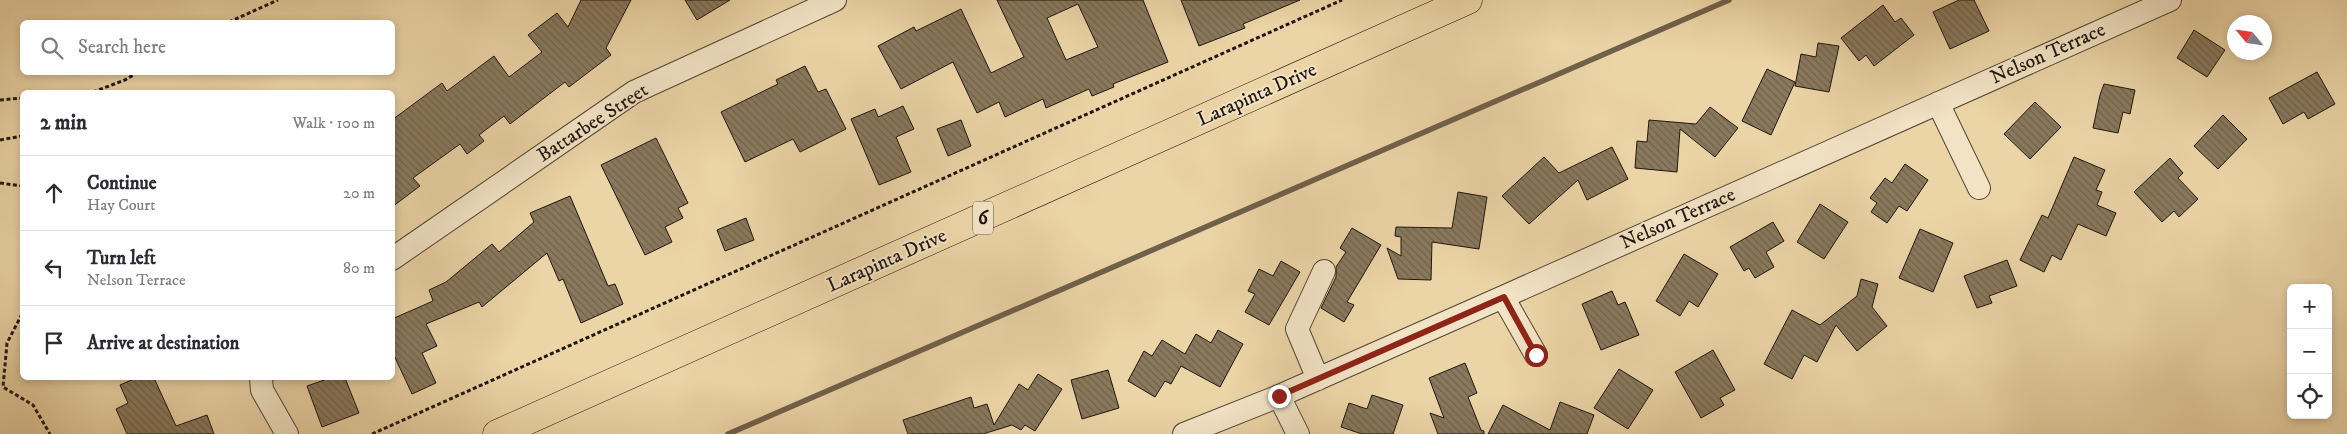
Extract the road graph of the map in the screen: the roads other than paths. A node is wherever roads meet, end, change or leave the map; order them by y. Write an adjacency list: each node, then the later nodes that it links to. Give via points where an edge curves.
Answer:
1 (835, 0): 6 (street, Battarbee Street, via 634,92)
2 (1467, 0): 14 (main road, Larapinta Drive / 6)
3 (2170, 0): 4 (street, Nelson Terrace)
4 (1938, 103): 5 (street); 8 (street, Nelson Terrace)
5 (1979, 188)
6 (395, 257)
7 (1324, 272): 10 (street, via 1297,329)
8 (1504, 297): 9 (street); 10 (street, Nelson Terrace)
9 (1536, 355)
10 (1318, 379): 12 (street, Nelson Terrace)
11 (261, 380): 13 (street, via 262,390)
12 (1279, 396): 15 (street, Nelson Terrace); 16 (street)
13 (287, 434)
14 (497, 434)
15 (1184, 434)
16 (1298, 434)

